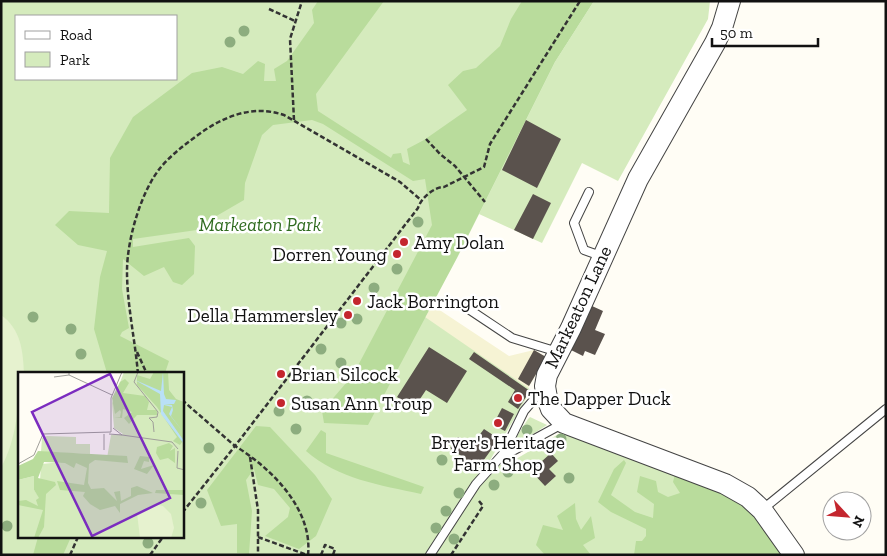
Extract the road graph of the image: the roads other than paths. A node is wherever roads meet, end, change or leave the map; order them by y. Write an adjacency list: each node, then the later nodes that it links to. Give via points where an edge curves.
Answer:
1 (730, 1): 3 (street, Markeaton Lane, via 715,43 638,179)
2 (589, 192): 3 (lane, via 574,223 584,250)
3 (601, 256): 5 (street, Markeaton Lane)
4 (467, 308): 5 (lane, via 512,338)
5 (558, 352): 6 (street, Markeaton Lane)
6 (545, 386): 8 (street, Markeaton Lane, via 551,409); 9 (lane, via 524,411)
7 (886, 408): 10 (lane)
8 (564, 423): 9 (lane); 10 (street, via 725,484)
9 (503, 454): 11 (lane, via 489,468)
10 (762, 510): 12 (street)
11 (430, 555)
12 (794, 555)

